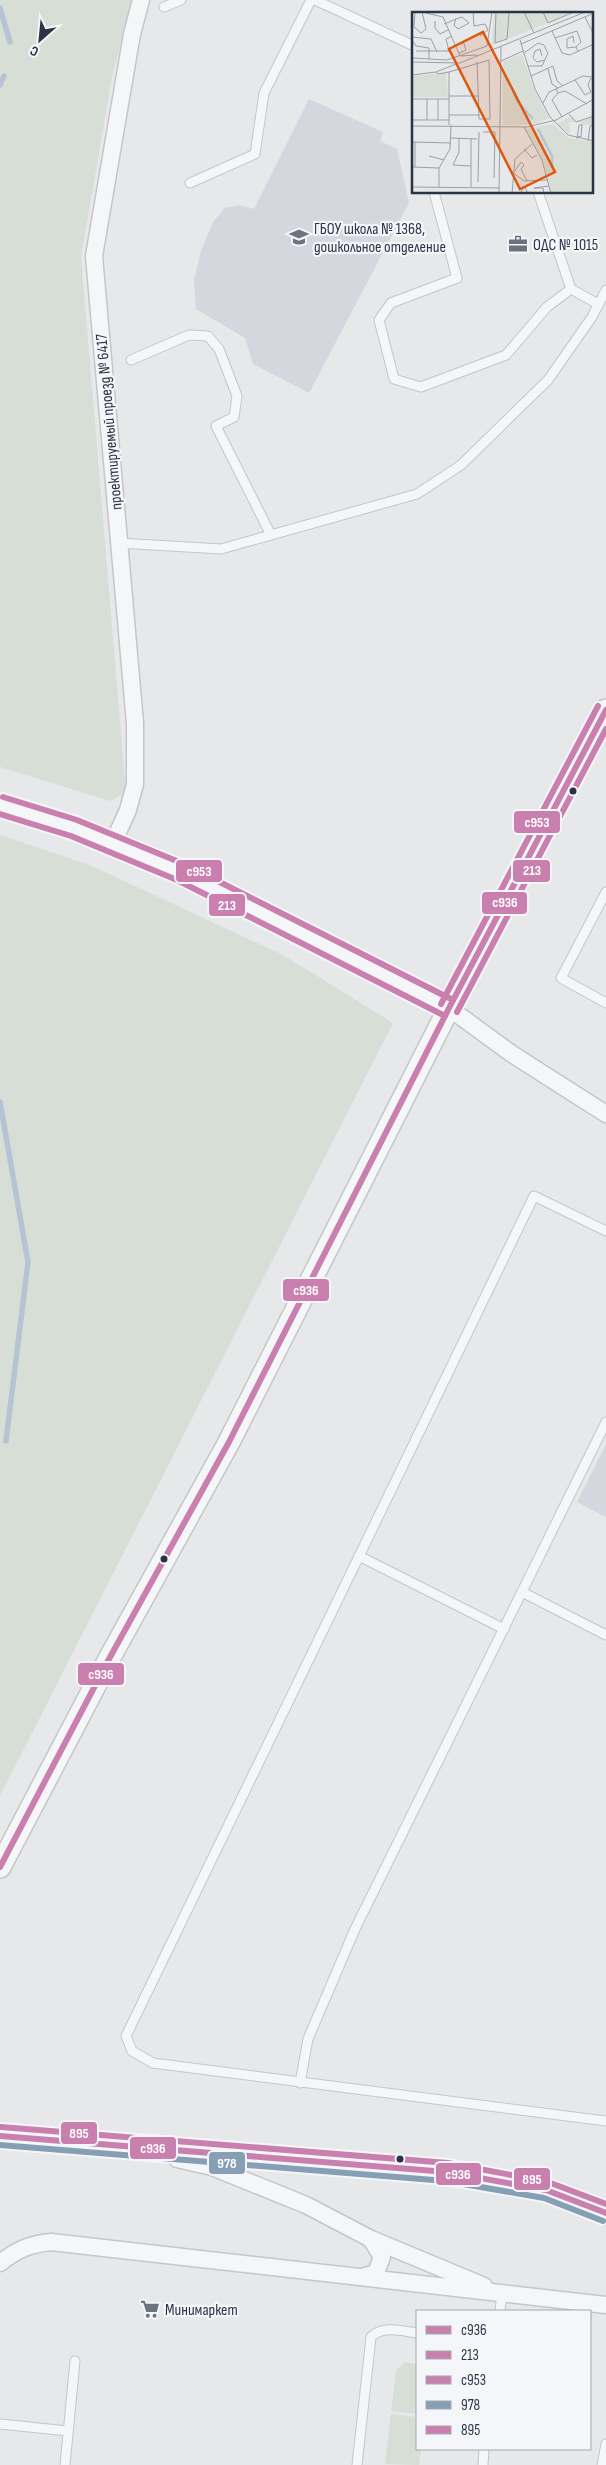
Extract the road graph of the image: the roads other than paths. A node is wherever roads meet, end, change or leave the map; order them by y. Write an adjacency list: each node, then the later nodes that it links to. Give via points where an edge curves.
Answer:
1 (141, 0): 15 (street, проектируемый проезд № 6417, via 132,34 94,256)
2 (181, 0): 5 (lane)
3 (310, 0): 7 (lane, via 264,93 255,154)
4 (316, 0): 6 (lane)
5 (164, 7)
6 (412, 45)
7 (190, 183)
8 (435, 194): 10 (lane, via 458,278 391,304 379,320 394,379 421,388 506,355 547,307)
9 (539, 194): 10 (lane)
10 (572, 290): 12 (lane)
11 (606, 290): 12 (lane)
12 (598, 304): 14 (lane, via 548,380 461,465 417,494)
13 (131, 360): 14 (lane, via 189,334 208,336 219,349 237,396 234,417 216,426)
14 (271, 535): 15 (lane, via 221,549)
15 (119, 543): 18 (street, проектируемый проезд № 6417, via 135,723 136,771 132,798)
16 (606, 710): 21 (street)
17 (0, 805): 18 (street)
18 (113, 843): 21 (street, via 181,872)
19 (606, 892): 20 (lane, via 561,978)
20 (606, 1003)
21 (449, 1008): 22 (street, via 512,1054); 29 (street, via 229,1442 109,1659)
22 (606, 1114)
23 (606, 1231): 25 (lane, via 534,1196)
24 (606, 1422): 26 (lane)
25 (359, 1556): 27 (lane); 30 (lane, via 126,2036 132,2051 153,2064)
26 (522, 1592): 27 (lane); 28 (lane)
27 (504, 1628): 30 (lane, via 354,1928 308,2039)
28 (606, 1635)
29 (0, 1867)
30 (300, 2083): 31 (lane)
31 (606, 2121)
32 (0, 2136): 33 (main road)
33 (117, 2145): 34 (main road, via 447,2172 546,2190); 37 (street, via 212,2167 306,2205)
34 (572, 2199): 35 (street); 36 (main road)
35 (606, 2204)
36 (606, 2213)
37 (371, 2239): 39 (street, via 382,2256 376,2272); 40 (street)
38 (0, 2263): 39 (street, via 18,2249 52,2242)
39 (362, 2277): 40 (street)
40 (502, 2293): 41 (street); 42 (lane)
41 (606, 2305)
42 (500, 2310)
43 (416, 2333): 50 (lane, via 384,2329 371,2337)
44 (75, 2361): 46 (lane)
45 (0, 2424): 46 (lane)
46 (68, 2431): 49 (lane)
47 (606, 2444): 52 (lane)
48 (484, 2450): 51 (lane)
49 (65, 2465)
50 (357, 2465)
51 (483, 2465)
52 (602, 2465)

